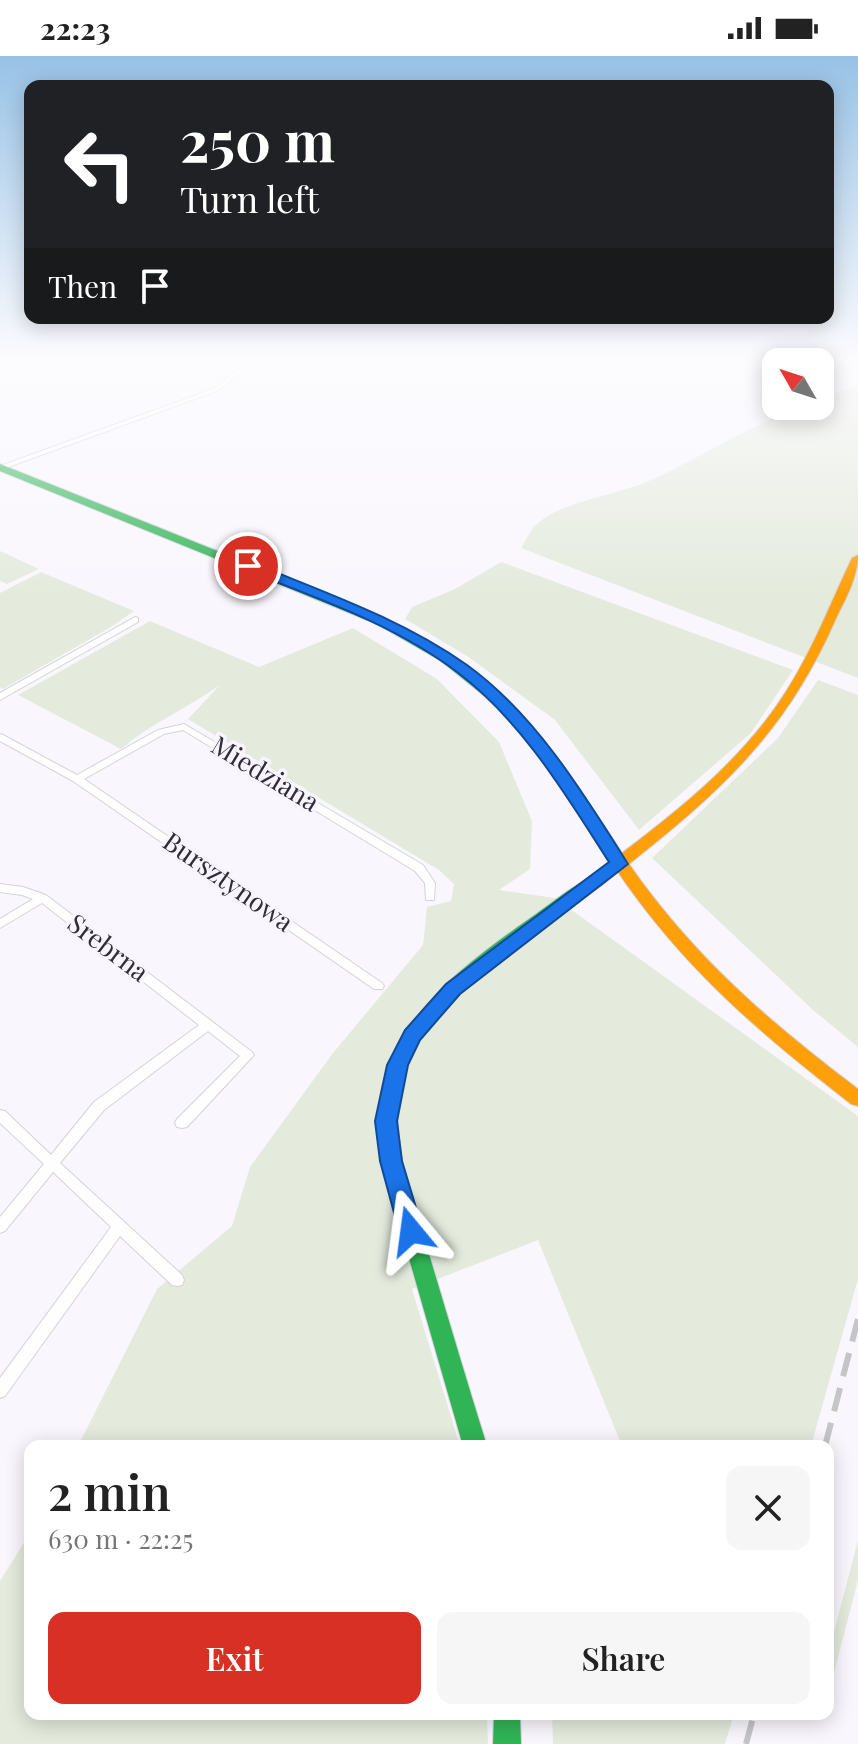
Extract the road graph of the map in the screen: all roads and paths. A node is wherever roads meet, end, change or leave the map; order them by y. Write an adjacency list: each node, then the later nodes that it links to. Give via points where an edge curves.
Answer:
1 (86, 437): 2 (street)
2 (0, 468): 10 (main road, via 359,610 429,646 463,669 522,724)
3 (858, 558): 10 (main road, via 792,697 753,745)
4 (135, 620): 5 (street)
5 (0, 697)
6 (0, 737): 7 (street, Bursztynowa)
7 (12, 744): 8 (street); 9 (street, Bursztynowa)
8 (0, 750)
9 (77, 779): 12 (street, Miedziana, via 147,738 184,727 419,868 430,883); 15 (street, Bursztynowa)
10 (619, 864): 17 (main road, via 664,924 724,989); 25 (main road, via 453,989 413,1035 397,1065 386,1121 391,1161)
11 (0, 888): 13 (street, Srebrna)
12 (430, 897)
13 (42, 898): 14 (street); 16 (street, Srebrna)
14 (0, 924)
15 (378, 986)
16 (208, 1025): 19 (street, Srebrna, via 248,1055); 20 (street, via 93,1112)
17 (858, 1099)
18 (0, 1115): 20 (street)
19 (182, 1123)
20 (53, 1165): 21 (street); 22 (street)
21 (120, 1225): 23 (street); 24 (street)
22 (0, 1227)
23 (177, 1280)
24 (0, 1391)
25 (473, 1440)
26 (507, 1720): 27 (main road)
27 (507, 1744)

